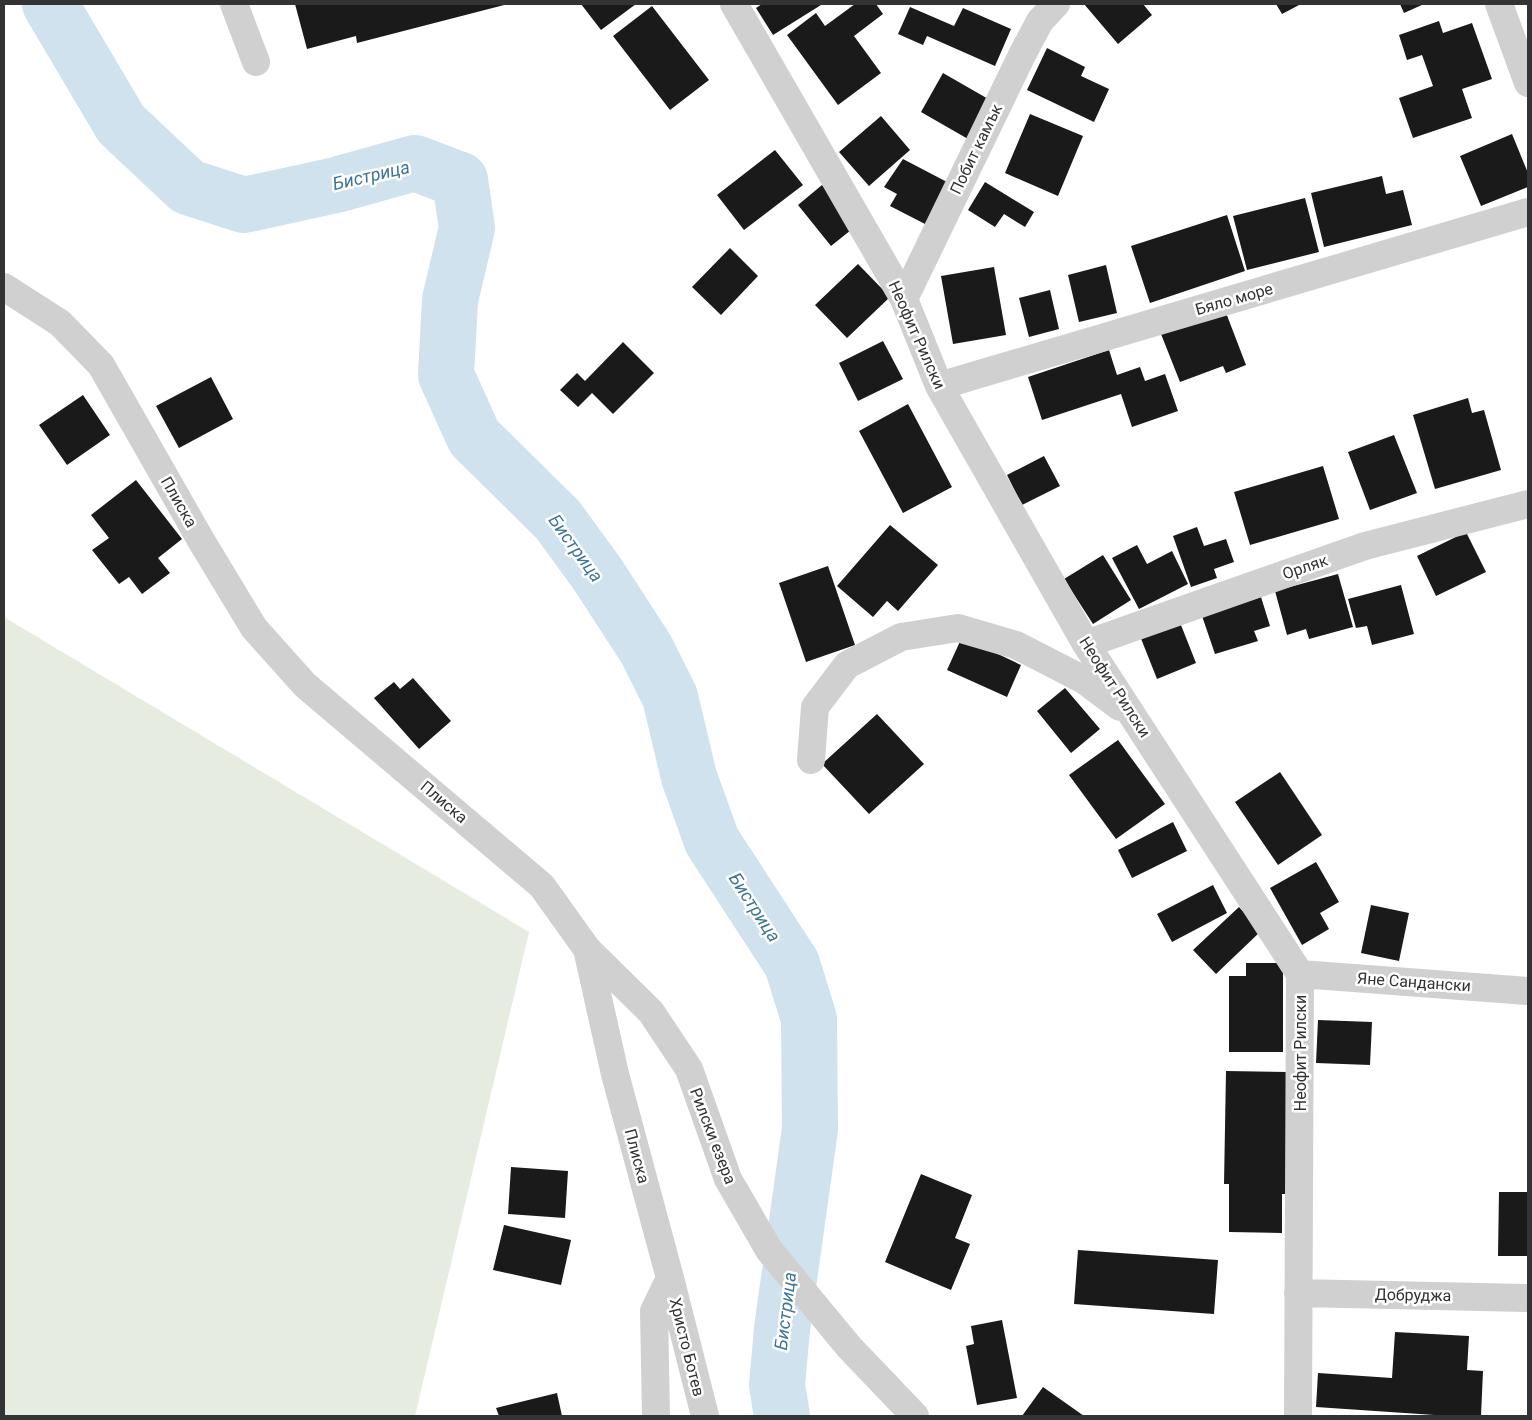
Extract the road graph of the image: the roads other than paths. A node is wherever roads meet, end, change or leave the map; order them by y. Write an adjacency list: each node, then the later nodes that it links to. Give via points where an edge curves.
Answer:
1 (234, 4): 5 (street)
2 (734, 4): 9 (street, Неофит Рилски)
3 (1056, 4): 9 (street, Побит камък, via 1040,21 1027,46)
4 (1511, 13): 6 (street)
5 (256, 62)
6 (1528, 83)
7 (1528, 212): 10 (street, Бяло море)
8 (4, 287): 15 (street, Плиска, via 60,323 101,365 254,628 305,685 542,886)
9 (904, 299): 10 (street, Неофит Рилски)
10 (939, 386): 12 (street, Неофит Рилски)
11 (1528, 504): 12 (street, Орляк, via 1365,546)
12 (1086, 644): 13 (street, Неофит Рилски)
13 (1136, 718): 14 (street, via 1084,680 1016,645 958,628 901,637 846,665 815,707); 16 (street, Неофит Рилски)
14 (811, 760)
15 (587, 949): 18 (street, Плиска, via 615,1074); 23 (street, Рилски езера, via 651,1012 688,1069 728,1179 769,1250 849,1347)
16 (1300, 974): 17 (street, Яне Сандански); 19 (street, Неофит Рилски)
17 (1528, 991)
18 (670, 1278): 21 (street, via 654,1311); 22 (street, Христо Ботев)
19 (1298, 1293): 20 (street, Добруджа); 24 (street, Неофит Рилски)
20 (1528, 1298)
21 (656, 1416)
22 (705, 1416)
23 (915, 1416)
24 (1298, 1416)

